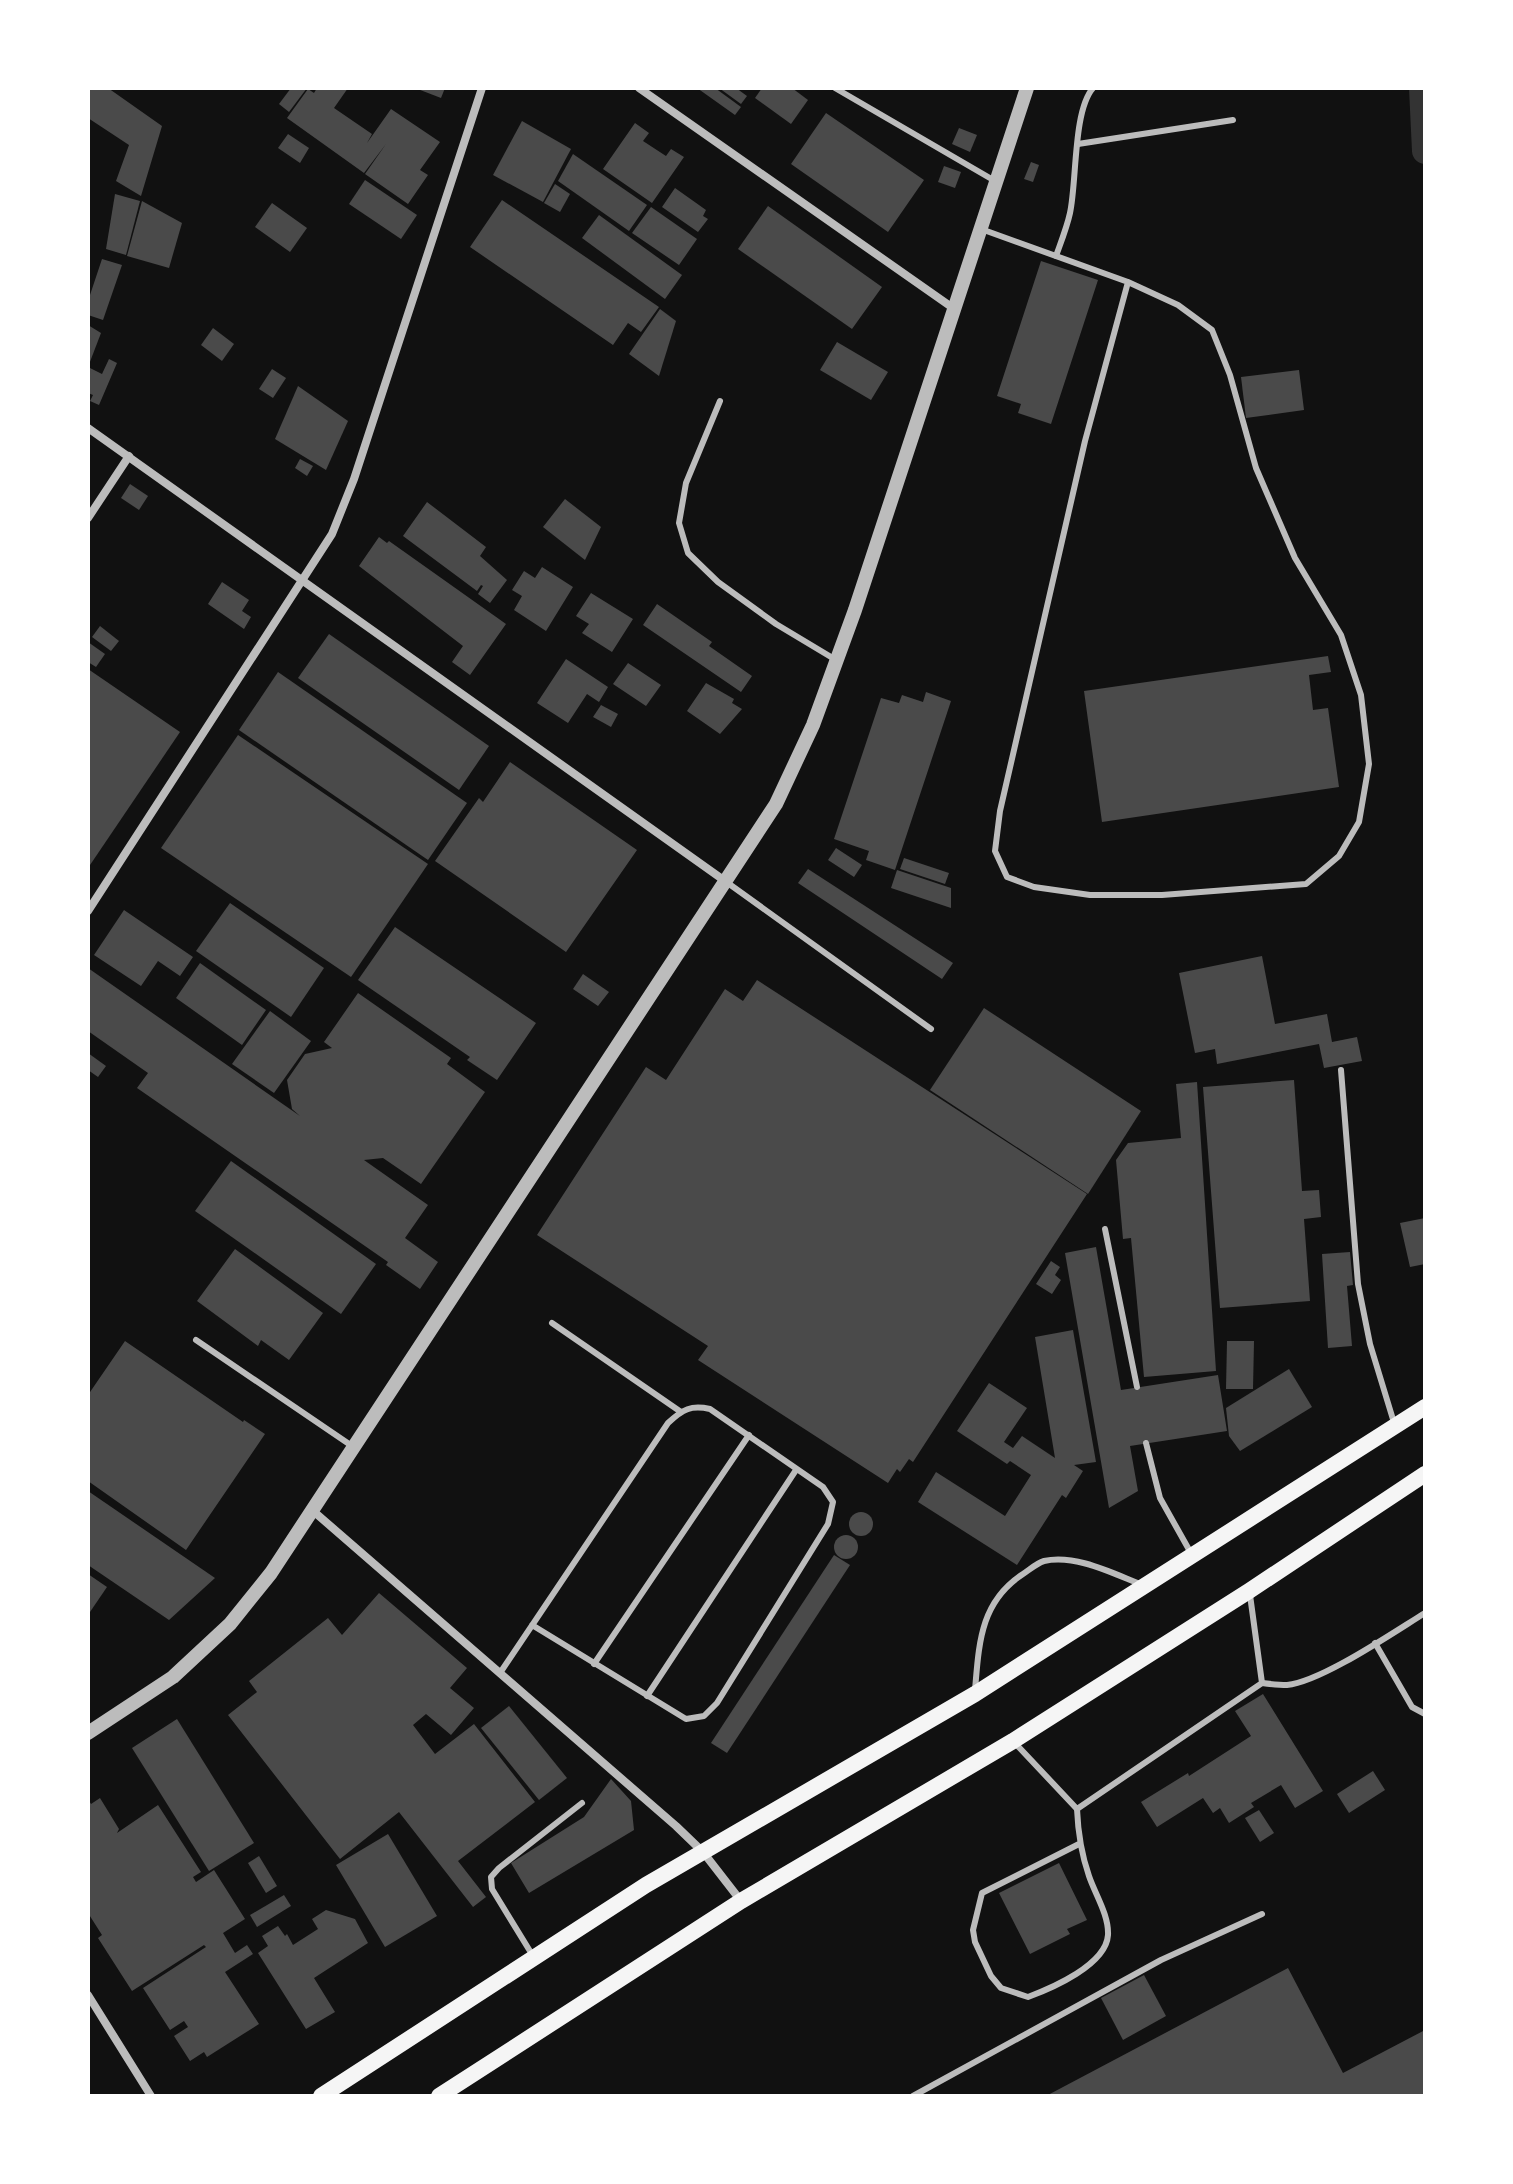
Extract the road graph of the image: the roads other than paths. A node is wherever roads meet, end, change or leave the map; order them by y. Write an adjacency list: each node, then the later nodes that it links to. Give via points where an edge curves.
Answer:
1 (482, 88): 17 (street, via 354,479 332,534)
2 (639, 88): 12 (street)
3 (835, 88): 8 (lane)
4 (1027, 88): 8 (street)
5 (1093, 88): 7 (lane, via 1086,96)
6 (1233, 120): 7 (lane)
7 (1078, 144): 10 (lane, via 1070,214)
8 (996, 182): 9 (street)
9 (981, 229): 10 (lane); 12 (street)
10 (1056, 256): 11 (lane)
11 (1128, 282): 11 (lane, via 1178,305 1212,330 1256,468 1295,558 1341,635 1361,695 1369,764 1359,822 1339,856 1306,884 1090,895 1034,887 1007,877 995,851 1085,441)
12 (953, 308): 18 (street)
13 (720, 401): 18 (lane, via 686,483 679,523 688,553 776,624)
14 (88, 428): 15 (street)
15 (129, 456): 16 (street); 17 (street)
16 (88, 518)
17 (303, 582): 19 (street); 20 (street)
18 (836, 660): 19 (street, via 776,804)
19 (725, 881): 21 (lane); 32 (street)
20 (88, 911)
21 (931, 1029)
22 (1341, 1070): 29 (lane, via 1358,1284)
23 (1105, 1229): 26 (lane)
24 (552, 1323): 28 (lane)
25 (196, 1340): 32 (lane)
26 (1137, 1387)
27 (1425, 1407): 29 (main road)
28 (681, 1412): 30 (lane, via 693,1406 710,1409); 40 (lane, via 668,1423)
29 (1395, 1426): 36 (main road)
30 (749, 1435): 33 (lane); 42 (lane)
31 (1146, 1443): 36 (lane, via 1160,1498)
32 (354, 1447): 35 (street)
33 (796, 1470): 46 (lane); 46 (lane, via 823,1487 833,1502 828,1524 717,1703 704,1716 686,1719)
34 (1425, 1474): 38 (main road)
35 (312, 1510): 43 (street); 48 (street, via 230,1624 173,1677)
36 (1192, 1555): 37 (main road)
37 (1144, 1586): 45 (main road); 45 (lane, via 1095,1567 1042,1561 1011,1582 988,1610)
38 (1249, 1591): 44 (lane); 49 (main road)
39 (1425, 1613): 41 (lane)
40 (532, 1625): 42 (lane); 43 (lane)
41 (1375, 1643): 44 (lane, via 1301,1682); 47 (lane, via 1412,1707)
42 (594, 1664): 46 (lane)
43 (500, 1673): 53 (street)
44 (1262, 1683): 51 (lane)
45 (975, 1694): 53 (main road)
46 (647, 1696)
47 (1425, 1714)
48 (88, 1733)
49 (1013, 1741): 51 (lane); 54 (main road)
50 (582, 1803): 56 (lane, via 491,1877 492,1889)
51 (1077, 1809): 52 (lane)
52 (1079, 1844): 52 (lane, via 1106,1919 1104,1947 1096,1960 1028,1997 1001,1988 975,1942 982,1893)
53 (703, 1852): 54 (street); 56 (main road)
54 (741, 1901): 60 (main road)
55 (1262, 1914): 61 (lane, via 1161,1960)
56 (533, 1956): 59 (main road)
57 (88, 1995): 58 (street)
58 (151, 2096)
59 (321, 2096)
60 (439, 2096)
61 (913, 2096)

